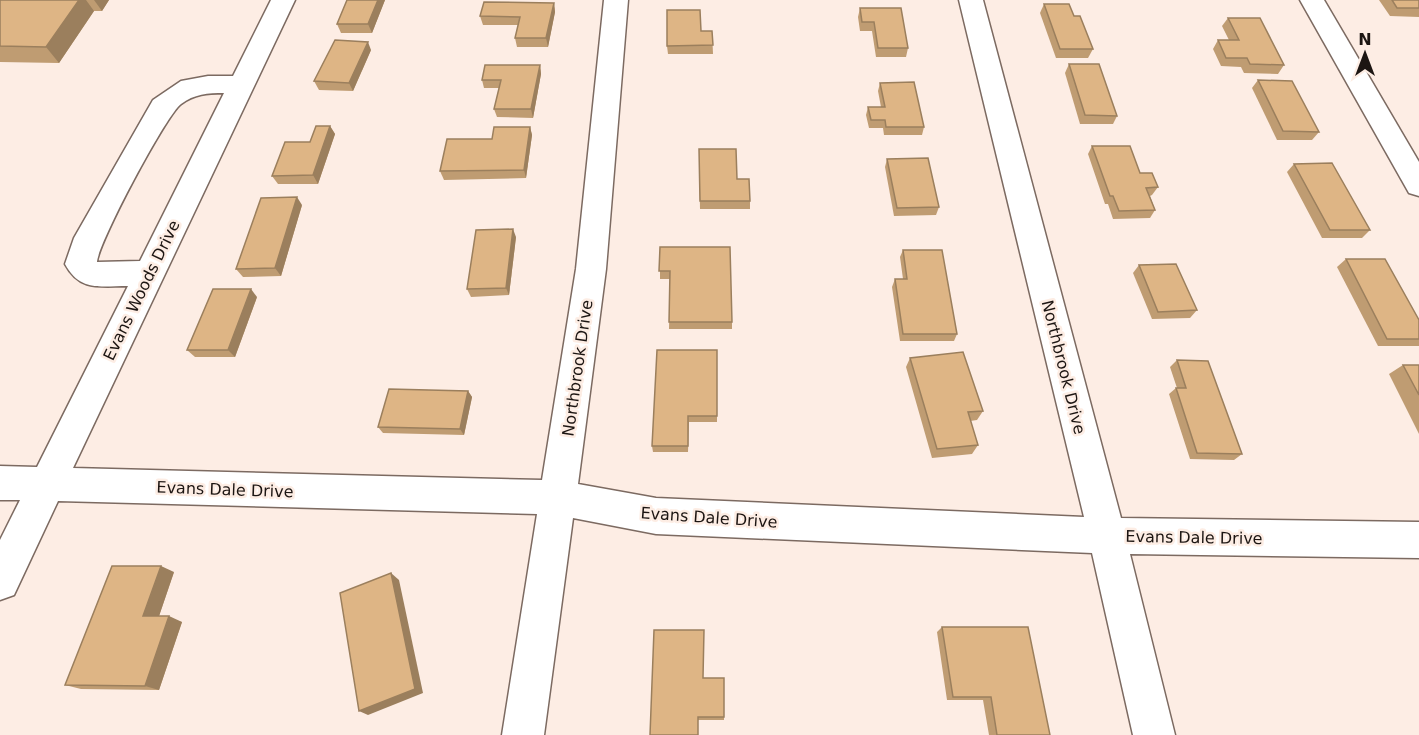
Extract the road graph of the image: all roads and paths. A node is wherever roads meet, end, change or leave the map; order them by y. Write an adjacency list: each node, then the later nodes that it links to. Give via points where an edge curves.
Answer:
1 (283, 0): 5 (street, Evans Woods Drive)
2 (616, 0): 10 (street, Northbrook Drive, via 591,269)
3 (970, 0): 11 (street, Northbrook Drive)
4 (1312, 0): 6 (street)
5 (242, 85): 7 (street, Evans Woods Drive); 7 (street, via 203,84 177,92 162,106 88,238 80,264 90,274)
6 (1419, 186)
7 (150, 273): 9 (street, Evans Woods Drive)
8 (0, 483): 9 (street, Evans Dale Drive)
9 (47, 484): 10 (street, Evans Dale Drive); 13 (street, Evans Woods Drive)
10 (559, 498): 11 (street, Evans Dale Drive, via 656,516); 14 (street, Northbrook Drive)
11 (1107, 536): 12 (street, Evans Dale Drive); 15 (street, Northbrook Drive)
12 (1419, 540)
13 (0, 581)
14 (523, 735)
15 (1154, 735)

